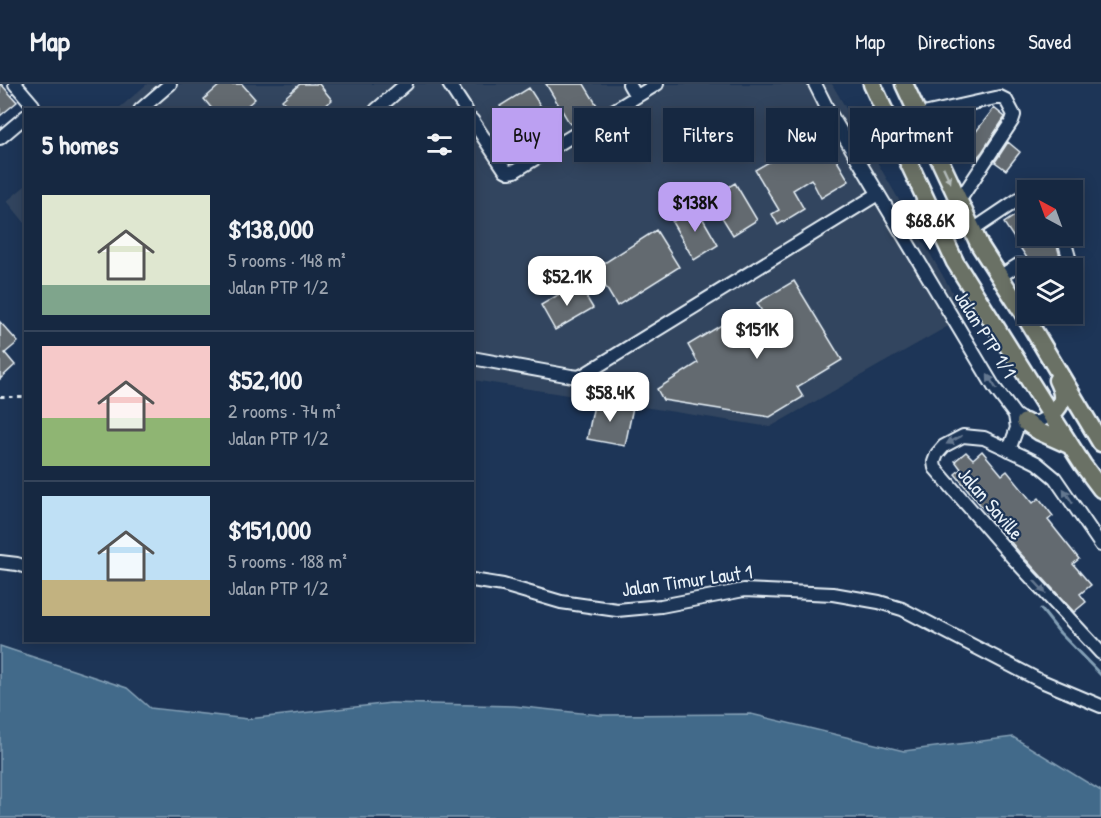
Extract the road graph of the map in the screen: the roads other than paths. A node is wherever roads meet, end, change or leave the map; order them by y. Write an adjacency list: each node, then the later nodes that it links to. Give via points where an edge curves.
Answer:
1 (15, 84): 11 (street)
2 (170, 84): 12 (street)
3 (406, 84): 13 (street)
4 (449, 84): 14 (street)
5 (629, 84): 10 (street)
6 (657, 84): 10 (street)
7 (814, 84): 21 (street, Jalan PTP 1/1)
8 (872, 84): 31 (main road, via 955,261)
9 (904, 84): 15 (main road)
10 (636, 96): 18 (street, via 515,171 505,170)
11 (33, 107)
12 (142, 108)
13 (378, 108)
14 (465, 108)
15 (916, 108)
16 (950, 108): 23 (street, via 1000,97 1014,115)
17 (24, 118): 19 (street)
18 (474, 123)
19 (0, 138)
20 (941, 162): 23 (main road, one-way to 23)
21 (878, 194): 30 (street, via 585,374 571,376); 32 (street, Jalan PTP 1/1, one-way to 21, via 994,387)
22 (1017, 200): 24 (street)
23 (959, 201): 24 (main road)
24 (973, 230): 26 (main road)
25 (1017, 266): 26 (street)
26 (999, 277): 27 (main road)
27 (1017, 304)
28 (1028, 324): 31 (main road, via 1062,390 1060,406)
29 (1030, 324): 33 (main road)
30 (474, 358)
31 (1051, 416): 32 (street, via 1038,422); 34 (main road)
32 (1020, 419): 34 (main road); 35 (street)
33 (1101, 443)
34 (1070, 445): 36 (main road)
35 (1009, 450): 37 (street, Jalan Saville, one-way to 35, via 1055,478); 41 (street, Jalan Saville, one-way to 41, via 984,438 963,436 944,446 937,454 935,468)
36 (1101, 489)
37 (1101, 544)
38 (0, 562): 39 (street)
39 (24, 566)
40 (474, 580): 42 (street, Jalan Timur Laut 1, via 561,602 617,610 744,590 833,594 879,602 920,617 1039,681)
41 (1101, 653)
42 (1101, 705)

